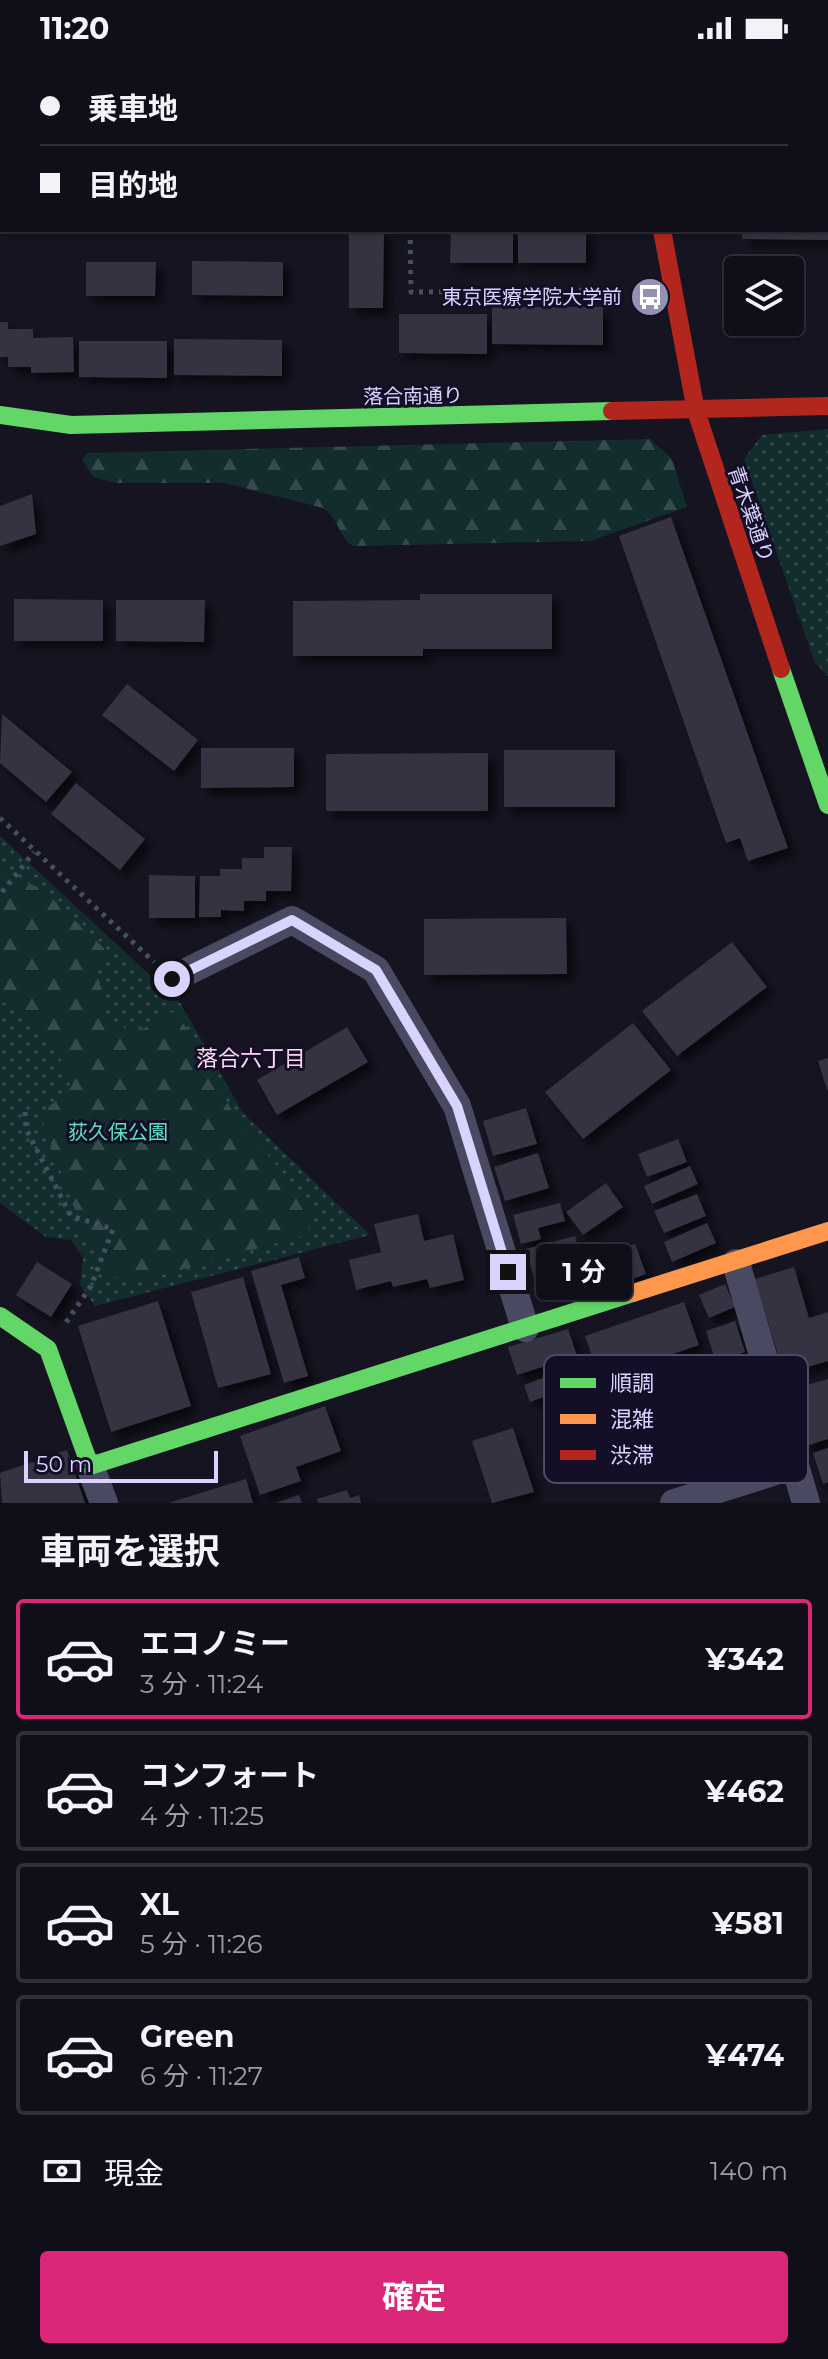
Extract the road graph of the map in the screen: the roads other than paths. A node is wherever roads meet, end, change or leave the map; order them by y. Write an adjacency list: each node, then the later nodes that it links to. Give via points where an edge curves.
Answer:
1 (662, 232): 3 (street, 青木葉通り)
2 (828, 406): 3 (street, 落合南通り)
3 (696, 411): 4 (street, 落合南通り, via 71,425); 5 (street, 青木葉通り)
4 (0, 415)
5 (826, 790)
6 (172, 979): 10 (street, via 292,920 376,970 457,1106)
7 (828, 1231): 8 (street)
8 (736, 1263): 10 (street); 11 (street)
9 (0, 1316): 12 (street, via 48,1349)
10 (525, 1328): 12 (street)
11 (763, 1355)
12 (90, 1466): 15 (street)
13 (738, 1483): 16 (street)
14 (800, 1483): 17 (street)
15 (104, 1503)
16 (674, 1503)
17 (806, 1503)

